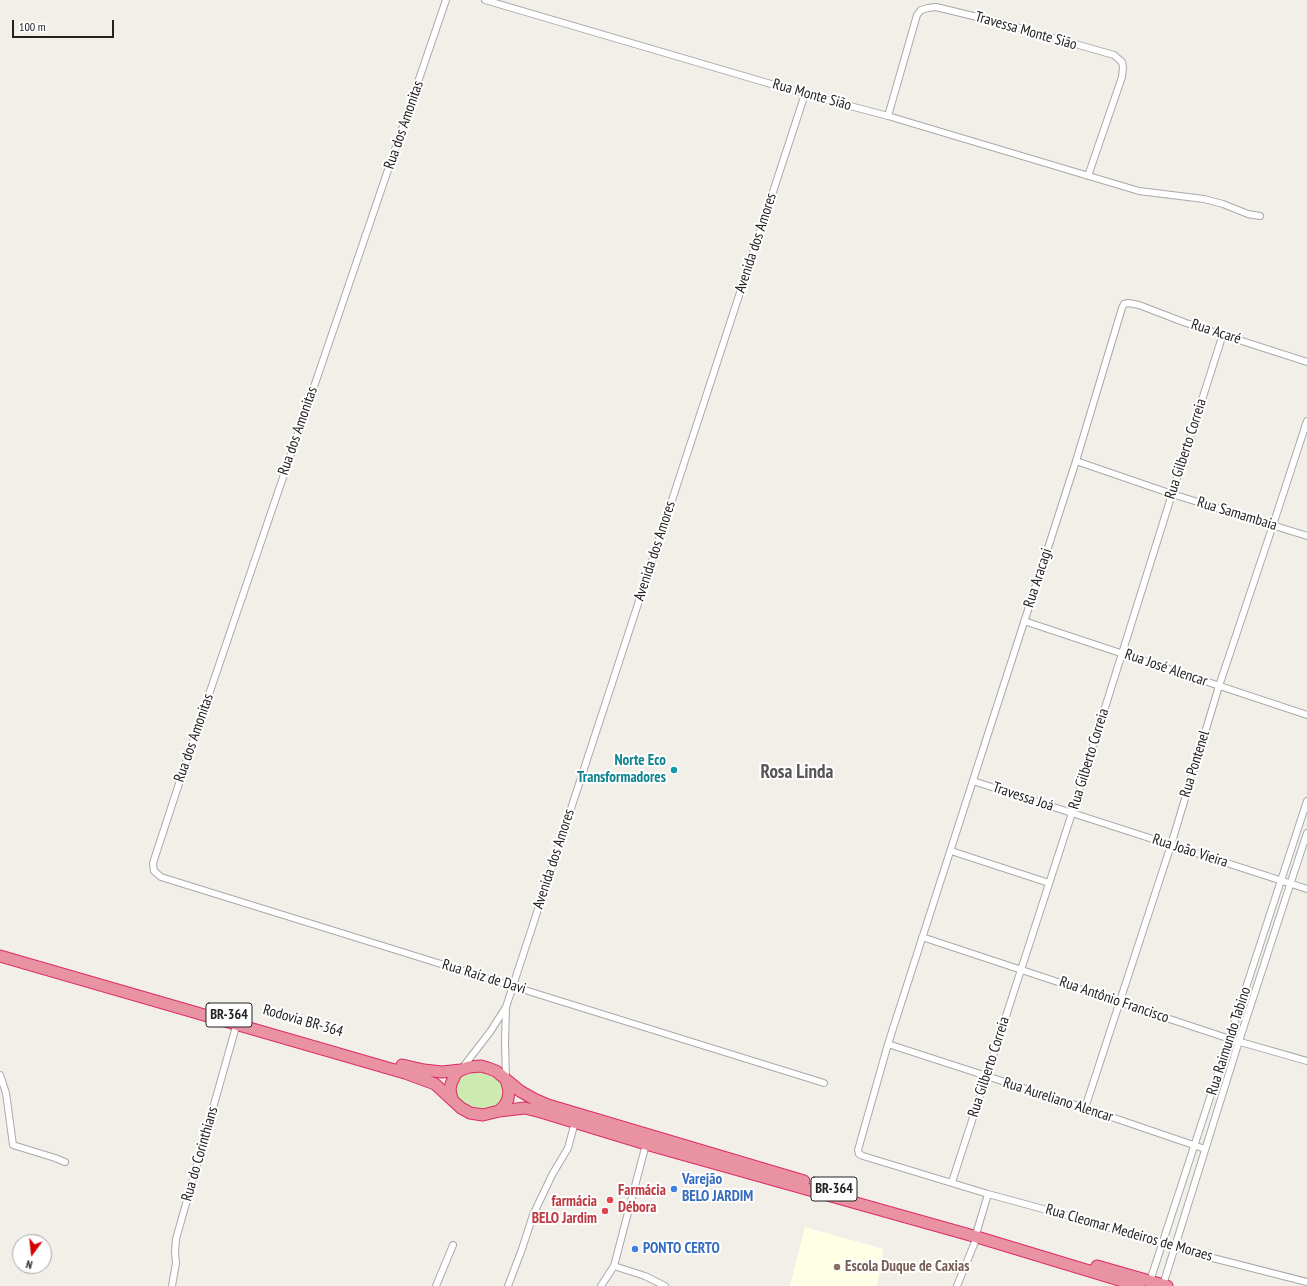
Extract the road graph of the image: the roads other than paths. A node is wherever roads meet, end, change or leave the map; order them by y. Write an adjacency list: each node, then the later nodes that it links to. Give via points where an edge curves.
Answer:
1 (446, 0): 25 (street, Rua dos Amonitas)
2 (485, 0): 3 (street, Rua Monte Sião)
3 (805, 94): 4 (street, Rua Monte Sião); 36 (street, Avenida dos Amores)
4 (888, 116): 5 (street, Rua Monte Sião); 5 (street, Travessa Monte Sião, via 917,15 921,10 928,8 936,7 998,22 1114,55 1122,62 1122,77)
5 (1088, 176): 6 (street, Rua Monte Sião, via 1139,191 1204,199)
6 (1260, 216)
7 (1124, 304): 8 (street, Rua Acaré, via 1139,305); 11 (street, Rua Aracagi)
8 (1224, 334): 9 (street, Rua Acaré); 12 (street, Rua Gilberto Correia)
9 (1307, 362)
10 (1307, 421): 13 (street, Rua Pontenel)
11 (1076, 461): 12 (street, Rua Samambaia); 15 (street, Rua Aracagi)
12 (1172, 494): 13 (street, Rua Samambaia); 16 (street, Rua Gilberto Correia)
13 (1273, 525): 14 (street, Rua Samambaia); 17 (street, Rua Pontenel)
14 (1307, 536)
15 (1024, 622): 16 (street, Rua José Alencar); 19 (street, Rua Aracagi)
16 (1122, 653): 17 (street, Rua José Alencar); 21 (street, Rua Gilberto Correia)
17 (1219, 686): 18 (street, Rua José Alencar); 23 (street, Rua Pontenel)
18 (1307, 715)
19 (973, 780): 21 (street, Travessa Joá); 24 (street, Rua Aracagi)
20 (1307, 801): 26 (street, Rua Raimundo Tabino)
21 (1072, 813): 23 (street, Rua João Vieira); 27 (street, Rua Gilberto Correia)
22 (1307, 833): 28 (street, Rua Raimundo Tabino)
23 (1171, 845): 26 (street, Rua João Vieira); 37 (street, Rua Pontenel)
24 (951, 851): 27 (street); 30 (street)
25 (153, 863): 36 (street, Rua Raíz de Davi, via 154,871 161,877)
26 (1281, 881): 28 (street, Rua João Vieira); 34 (street, Rua Raimundo Tabino)
27 (1049, 883): 33 (street, Rua Gilberto Correia)
28 (1290, 884): 29 (street, Rua João Vieira); 35 (street, Rua Raimundo Tabino)
29 (1307, 889)
30 (922, 937): 33 (street, Rua Antônio Francisco); 42 (street)
31 (0, 949): 44 (highway, Rodovia BR-364 / BR-364, via 400,1065 442,1072)
32 (0, 956): 39 (highway, BR-364)
33 (1021, 969): 37 (street, Rua Antônio Francisco); 46 (street, Rua Gilberto Correia)
34 (1252, 970): 35 (street); 40 (street, Rua Raimundo Tabino)
35 (1261, 972): 41 (street, Rua Raimundo Tabino)
36 (513, 986): 38 (street, Avenida dos Amores); 48 (street, Rua Raíz de Davi)
37 (1120, 1002): 40 (street, Rua Antônio Francisco); 50 (street, Rua Pontenel)
38 (506, 1007): 44 (street, Avenida dos Amores); 47 (street, Avenida dos Amores)
39 (237, 1023): 49 (highway, BR-364, via 405,1073 435,1084); 67 (street, Rua do Corinthians, via 177,1235)
40 (1230, 1039): 41 (street, Rua Antônio Francisco); 54 (street, Rua Raimundo Tabino)
41 (1239, 1041): 43 (street, Rua Antônio Francisco); 55 (street, Rua Raimundo Tabino)
42 (888, 1044): 46 (street, Rua Aureliano Alencar); 57 (street, via 858,1153)
43 (1307, 1061)
44 (461, 1070): 47 (highway, BR-364, via 481,1066 496,1072); 49 (highway, via 453,1077 450,1090)
45 (0, 1075): 56 (street, via 6,1092 13,1144)
46 (986, 1077): 50 (street, Rua Aureliano Alencar); 57 (street, Rua Gilberto Correia)
47 (506, 1080): 51 (highway, via 510,1090 508,1099); 59 (highway, BR-364, via 534,1099 548,1105)
48 (824, 1083)
49 (452, 1099): 51 (highway, BR-364, via 470,1113 483,1115)
50 (1085, 1108): 54 (street, Rua Aureliano Alencar)
51 (499, 1111): 52 (highway, BR-364, via 525,1108)
52 (575, 1122): 53 (highway, BR-364); 69 (street, via 568,1148 533,1215)
53 (646, 1144): 59 (highway, BR-364); 63 (street)
54 (1195, 1146): 55 (street, Rua Aureliano Alencar); 60 (street, Rua Raimundo Tabino)
55 (1205, 1149): 62 (street, Rua Raimundo Tabino)
56 (65, 1162)
57 (952, 1182): 58 (street, Rua Cleomar Medeiros de Moraes)
58 (988, 1194): 59 (street); 60 (street, Rua Cleomar Medeiros de Moraes)
59 (977, 1234): 64 (highway, BR-364); 72 (street); 73 (highway, BR-364)
60 (1162, 1243): 62 (street, Rua Cleomar Medeiros de Moraes); 64 (street, Rua Raimundo Tabino)
61 (453, 1245): 68 (street)
62 (1175, 1246): 65 (street, Rua Cleomar Medeiros de Moraes); 66 (street, Rua Raimundo Tabino)
63 (614, 1266): 70 (street); 71 (street, via 645,1276)
64 (1150, 1281): 66 (highway, BR-364)
65 (1307, 1282)
66 (1165, 1285)
67 (172, 1286)
68 (436, 1286)
69 (508, 1286)
70 (601, 1286)
71 (665, 1286)
72 (957, 1286)
73 (1139, 1286)

